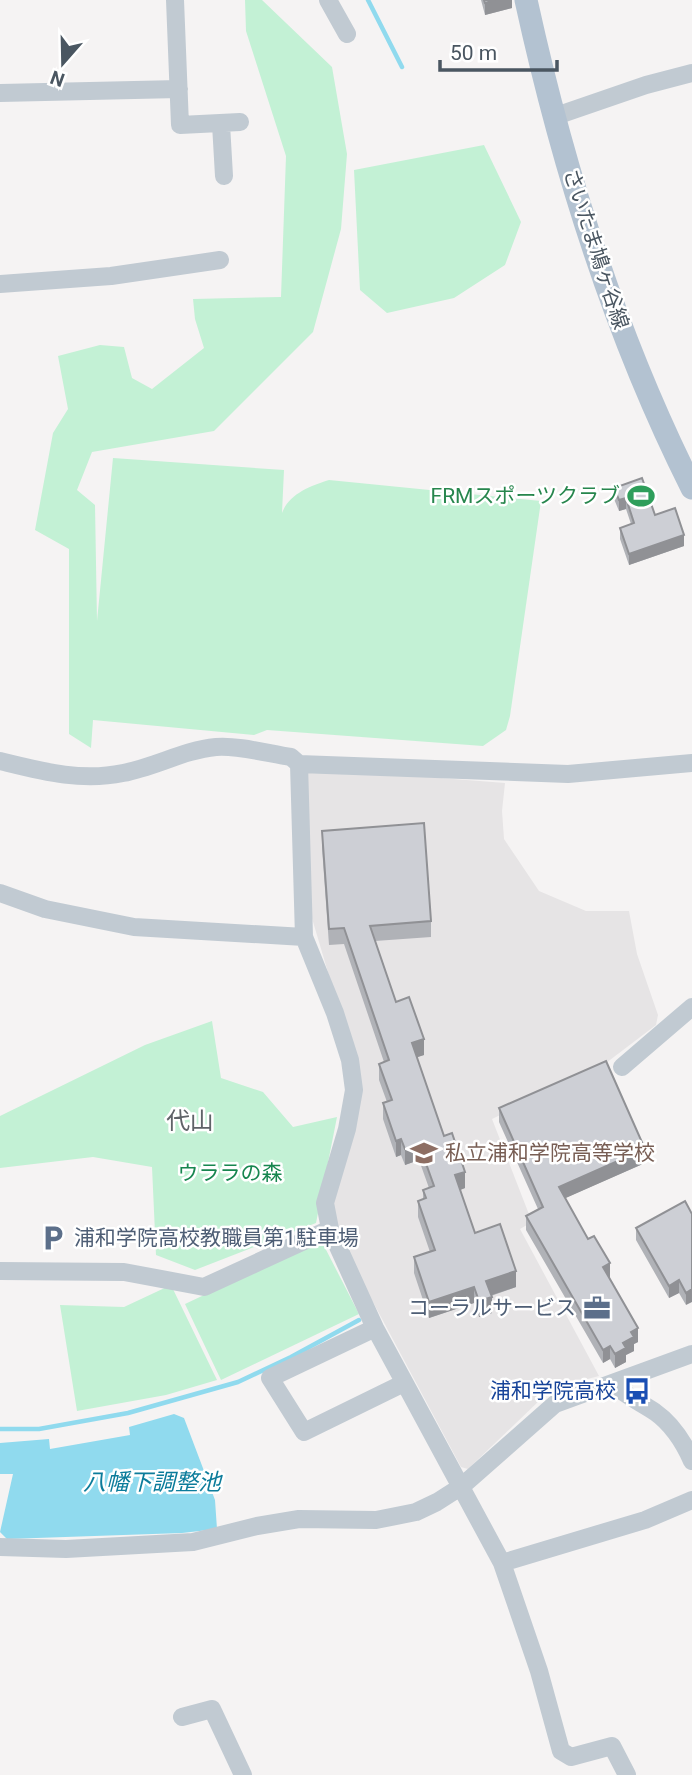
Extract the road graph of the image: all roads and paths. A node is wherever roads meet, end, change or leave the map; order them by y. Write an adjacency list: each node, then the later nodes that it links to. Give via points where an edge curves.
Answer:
1 (175, 0): 6 (street)
2 (328, 0): 4 (street)
3 (526, 0): 8 (main road, さいたま鳩ヶ谷線)
4 (347, 34)
5 (692, 73): 8 (street)
6 (178, 89): 7 (street); 10 (street, via 180,125)
7 (0, 93)
8 (553, 117): 14 (main road, さいたま鳩ヶ谷線, via 616,315)
9 (240, 122): 10 (street)
10 (220, 124): 11 (street)
11 (224, 176)
12 (219, 260): 13 (street, via 111,276)
13 (0, 284)
14 (692, 488)
15 (0, 761): 17 (street, via 95,777 219,746 292,757)
16 (692, 763): 17 (street, via 568,774)
17 (299, 764): 19 (street)
18 (0, 893): 19 (street, via 45,909 134,927)
19 (304, 937): 22 (street, via 335,1013 354,1090 325,1203)
20 (692, 1007): 21 (street)
21 (622, 1067)
22 (330, 1229): 23 (street, via 204,1287 124,1272); 24 (street)
23 (0, 1271)
24 (371, 1319): 26 (street); 26 (street, via 270,1378 304,1432)
25 (692, 1354): 27 (street)
26 (404, 1383): 29 (street)
27 (613, 1384): 28 (street, via 657,1413 683,1442); 29 (street, via 555,1404)
28 (692, 1461)
29 (462, 1486): 31 (street, via 416,1512 376,1520 299,1518 193,1542 66,1549); 32 (street)
30 (692, 1500): 32 (street, via 645,1520)
31 (0, 1547)
32 (502, 1563): 35 (street, via 561,1751 570,1757 612,1746)
33 (182, 1717): 34 (street, via 212,1709)
34 (243, 1775)
35 (627, 1775)

